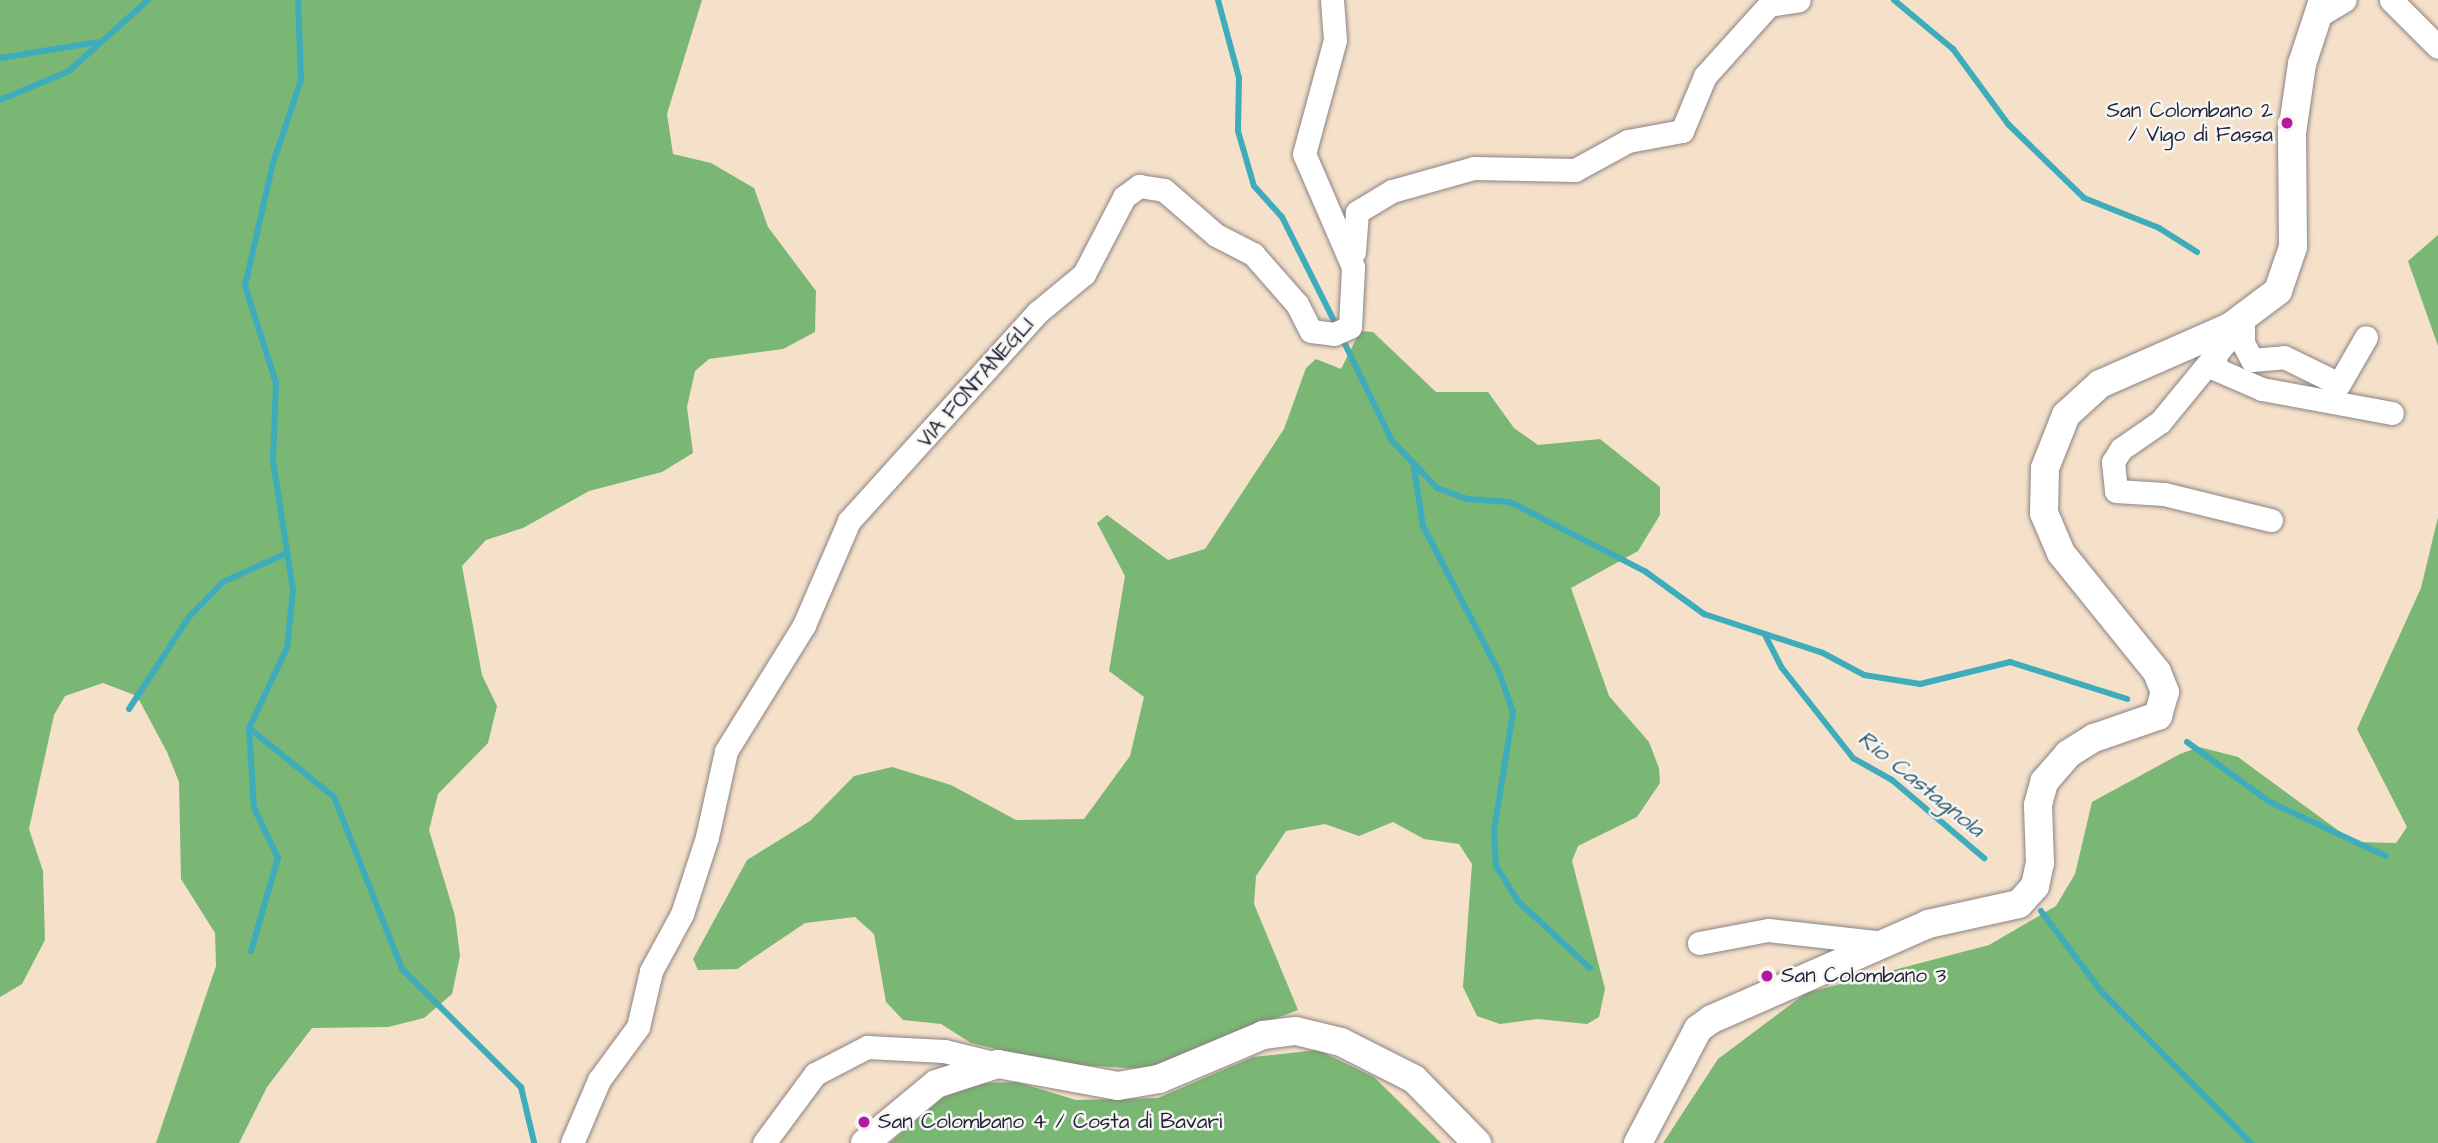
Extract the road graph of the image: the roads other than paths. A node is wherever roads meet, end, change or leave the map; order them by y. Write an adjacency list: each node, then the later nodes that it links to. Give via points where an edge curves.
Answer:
1 (1332, 0): 7 (street, VIA FONTANEGLI, via 1335,40 1304,154)
2 (1798, 0): 7 (street, via 1769,5 1705,76 1682,131 1629,141 1575,170 1474,168 1392,191 1356,212)
3 (2345, 0): 5 (street)
4 (2391, 0): 6 (street)
5 (2320, 8): 8 (street, via 2302,64 2292,133 2289,270 2278,291)
6 (2438, 47)
7 (1353, 267): 16 (street, VIA FONTANEGLI, via 1350,327 1321,335 1253,254 1216,236 1164,190 1139,186 1124,197 1084,274 1038,312 849,522 804,625 726,751 707,837 682,914 651,971 638,1027 594,1088)
8 (2236, 324): 9 (street, via 2252,360 2284,358 2339,384); 10 (street); 14 (street, via 2099,384 2066,415 2045,468 2044,513 2061,553 2157,671 2165,692 2158,716 2094,738 2068,754 2044,782 2038,805 2040,863 2035,886 2019,904 1928,923)
9 (2366, 337)
10 (2215, 355): 11 (street, via 2216,369 2262,389); 12 (street, via 2160,422 2121,449 2113,461 2116,491 2164,494)
11 (2392, 413)
12 (2271, 520)
13 (1699, 943): 14 (street, via 1768,930)
14 (1884, 943): 20 (street, via 1699,1029)
15 (998, 1064): 17 (street, via 944,1051 867,1046 815,1074); 18 (street, via 936,1084); 19 (street, via 1118,1086 1159,1079 1263,1035 1296,1031 1341,1042 1413,1079)
16 (572, 1143)
17 (764, 1143)
18 (864, 1143)
19 (1477, 1143)
20 (1639, 1143)

